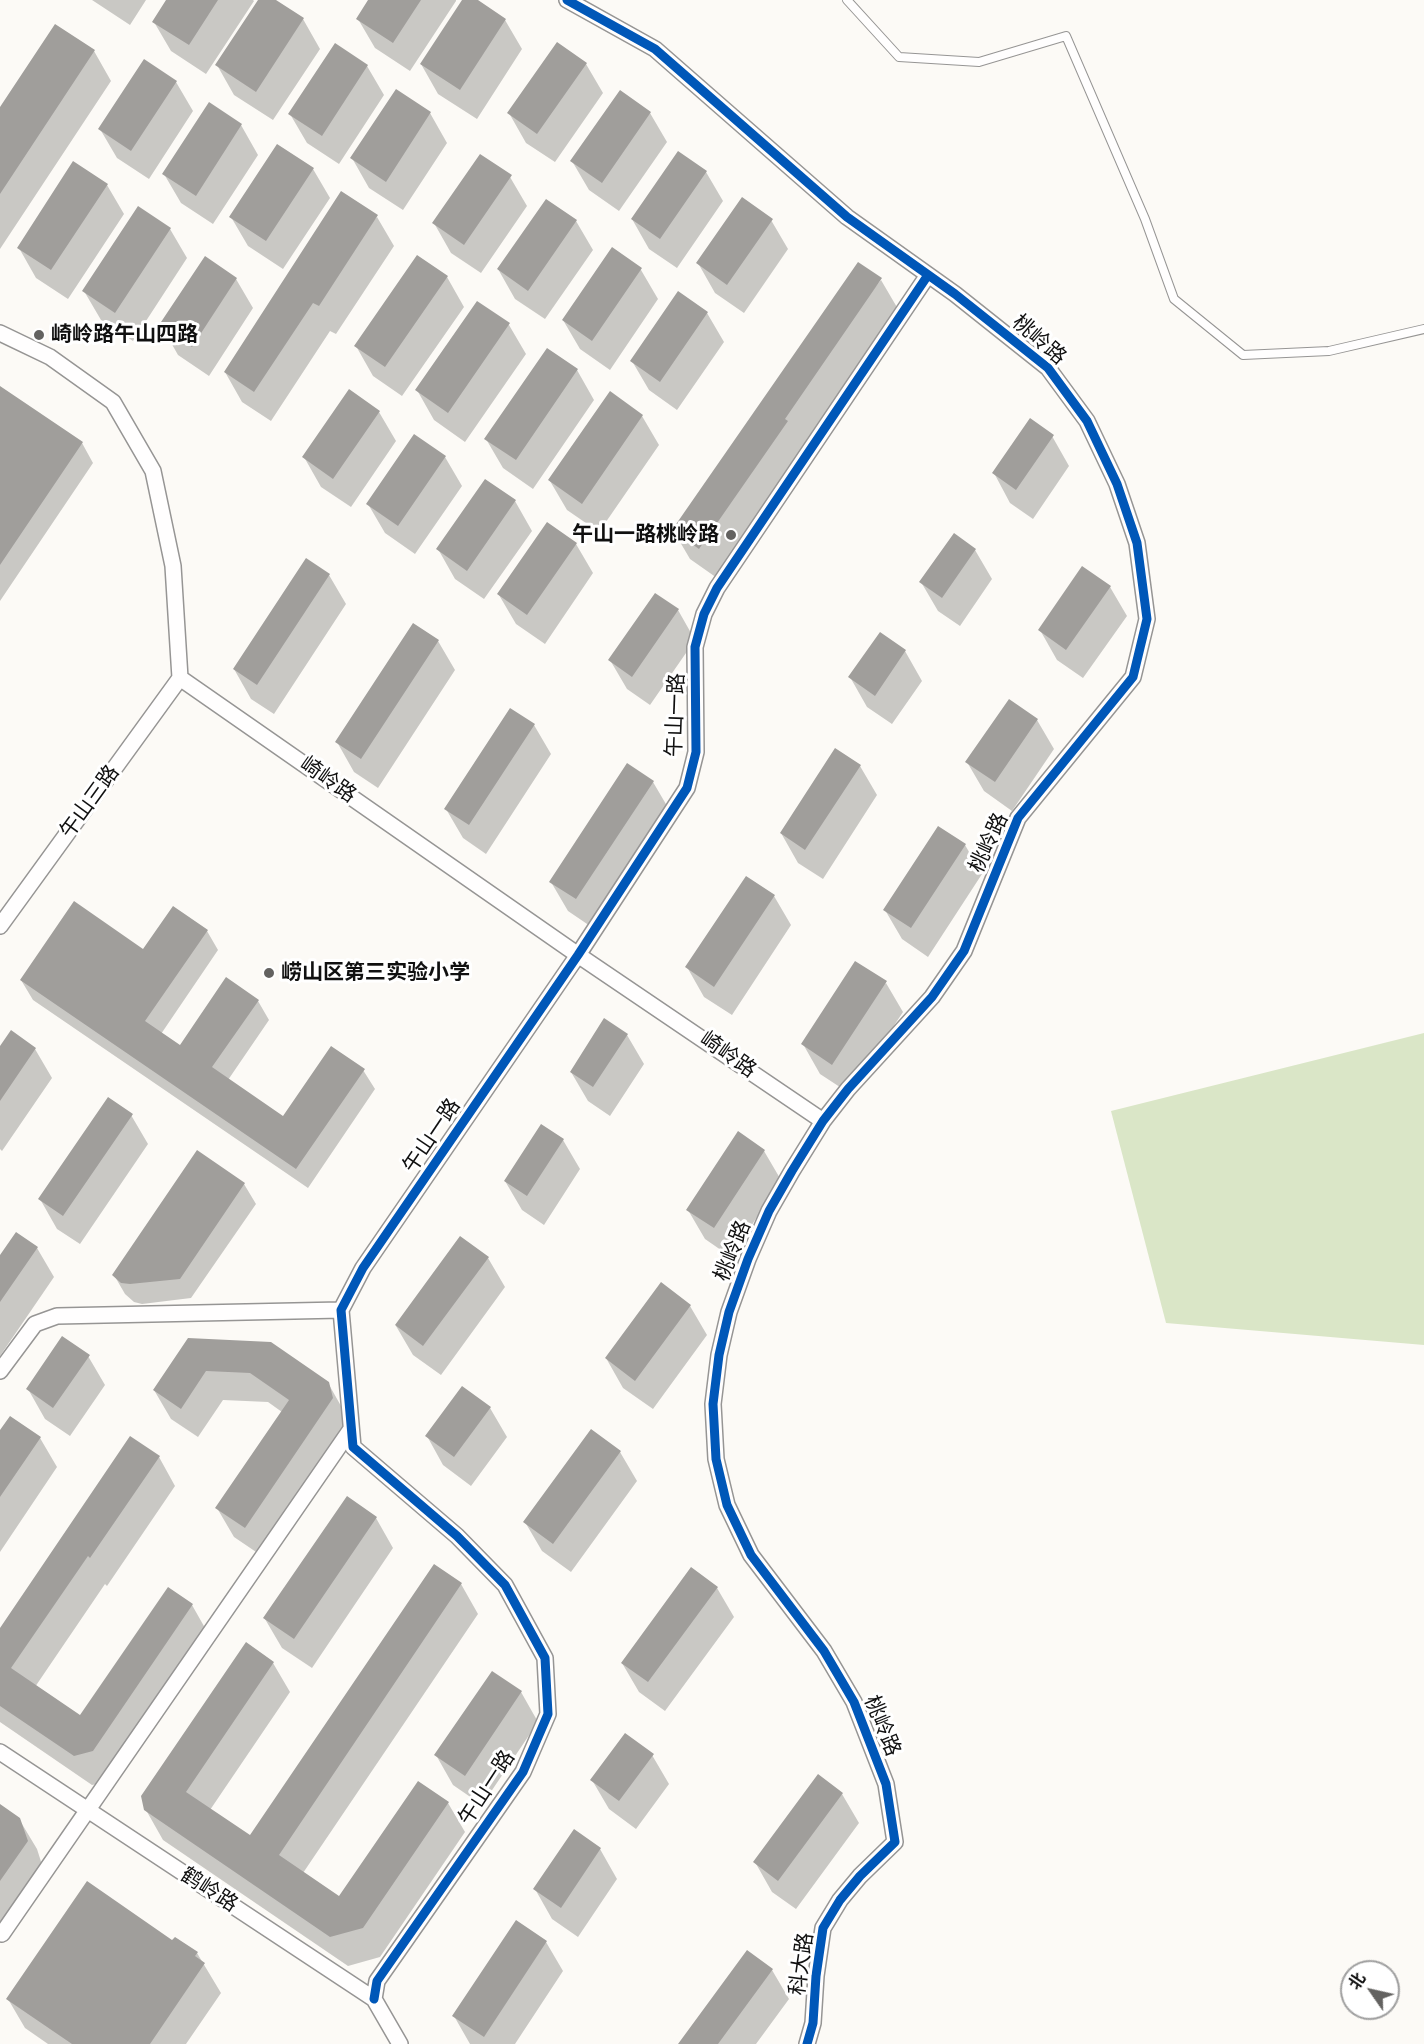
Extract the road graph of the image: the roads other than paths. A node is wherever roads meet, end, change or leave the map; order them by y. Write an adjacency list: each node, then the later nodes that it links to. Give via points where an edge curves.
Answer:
1 (567, 0): 3 (street, 桃岭路, via 655,50 848,217)
2 (848, 0): 4 (lane, via 899,57 979,63 1066,36 1145,219 1174,299 1243,356 1329,351)
3 (928, 275): 8 (street, 午山一路, via 717,588 704,614 695,647 696,752 687,788); 9 (street, 桃岭路, via 1048,368 1087,421 1117,484 1137,543 1147,619 1133,677 1018,818 964,951 932,997)
4 (1424, 329)
5 (0, 333): 6 (street, via 50,357 113,402 153,471 173,566)
6 (180, 678): 7 (street, 午山三路); 8 (street, 崎岭路)
7 (0, 926)
8 (578, 954): 9 (street, 崎岭路); 10 (street, 午山一路, via 363,1268)
9 (824, 1121): 15 (street, 桃岭路, via 769,1211 729,1312 713,1404 716,1459 727,1505 751,1555 824,1651 854,1702 886,1785)
10 (341, 1310): 11 (street, via 57,1316 34,1324); 12 (street, 午山一路)
11 (0, 1371)
12 (351, 1429): 14 (street); 17 (street, 午山一路, via 353,1447 457,1536 505,1585 545,1658 548,1714 523,1772 377,1981)
13 (0, 1752): 14 (street, 鹤岭路)
14 (88, 1810): 16 (street); 17 (street, 鹤岭路)
15 (895, 1842): 19 (street, 科大路, via 840,1899 823,1928 813,2023)
16 (2, 1934)
17 (374, 1999): 18 (street, 鹤岭路)
18 (400, 2044)
19 (807, 2044)

